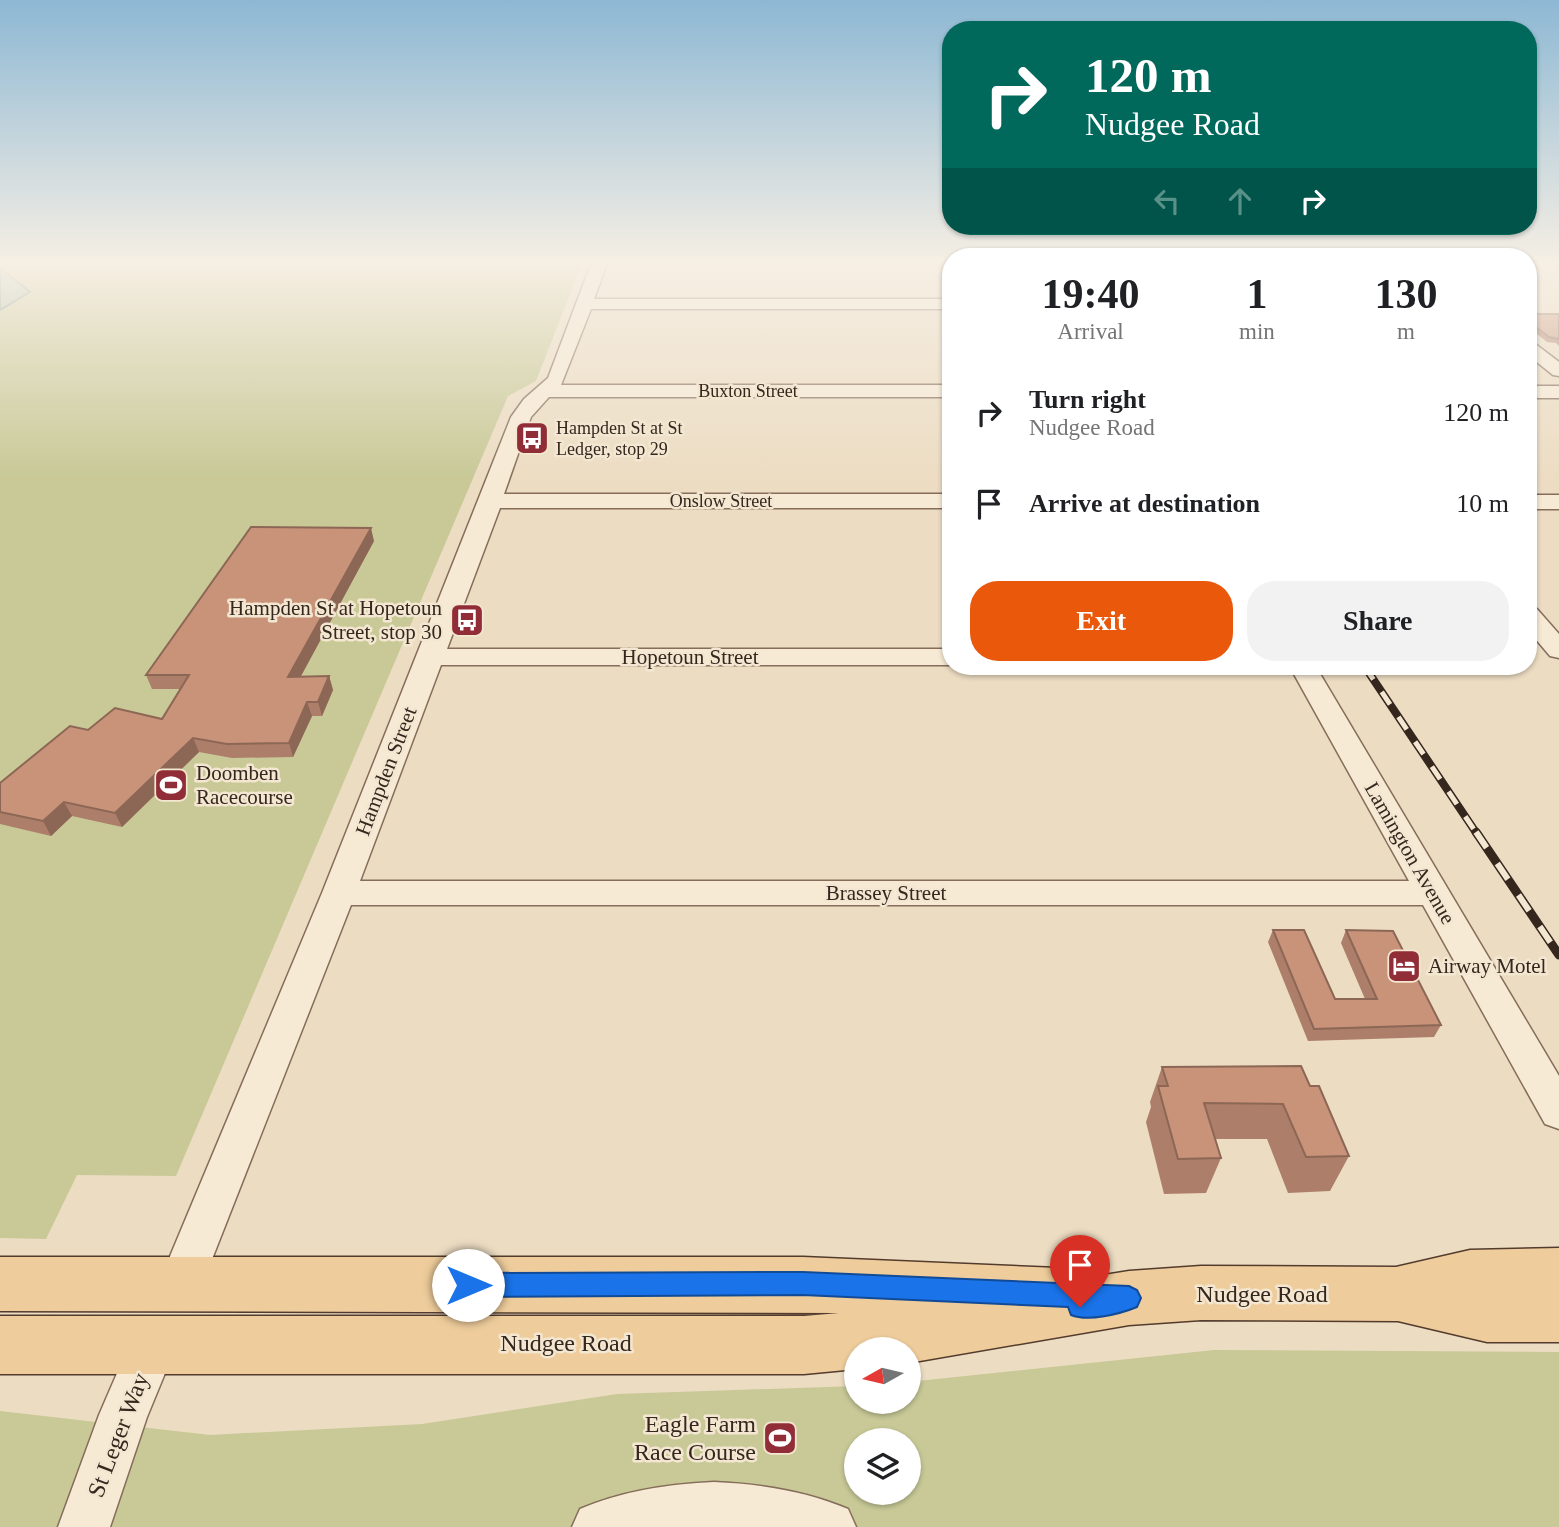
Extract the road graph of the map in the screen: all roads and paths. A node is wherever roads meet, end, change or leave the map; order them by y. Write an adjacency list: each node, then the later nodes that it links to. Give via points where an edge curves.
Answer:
1 (572, 335): 4 (street, Hampden Street, via 556,380)
2 (1537, 353): 3 (street)
3 (1559, 371)
4 (546, 391): 5 (street, Buxton Street); 8 (street, Hampden Street, via 521,417)
5 (942, 391)
6 (1537, 392): 7 (street)
7 (1559, 392)
8 (491, 501): 9 (street, Onslow Street); 14 (street, Hampden Street)
9 (942, 501)
10 (1537, 502): 11 (street)
11 (1559, 502)
12 (1537, 624): 13 (street)
13 (1559, 650)
14 (429, 657): 15 (street, Hopetoun Street); 17 (street, Hampden Street)
15 (942, 657)
16 (1308, 675): 18 (street, Lamington Avenue)
17 (339, 893): 18 (street, Brassey Street); 22 (street, Hampden Street)
18 (1433, 893): 19 (street, Lamington Avenue)
19 (1559, 1112)
20 (1559, 1275): 23 (main road, Nudgee Road, via 1470,1277)
21 (0, 1284): 22 (main road, Nudgee Road)
22 (180, 1285): 24 (main road, Nudgee Road, via 803,1284); 27 (main road)
23 (1396, 1294): 24 (main road, Nudgee Road, via 1201,1293); 25 (main road, Nudgee Road, via 1487,1314)
24 (1129, 1298): 27 (main road, Nudgee Road, via 933,1332 803,1345)
25 (1559, 1314)
26 (0, 1345): 27 (main road, Nudgee Road)
27 (154, 1345): 28 (street, St Leger Way, via 123,1415)
28 (84, 1527)
29 (598, 1527): 30 (street, via 695,1506 788,1514)
30 (830, 1527)

